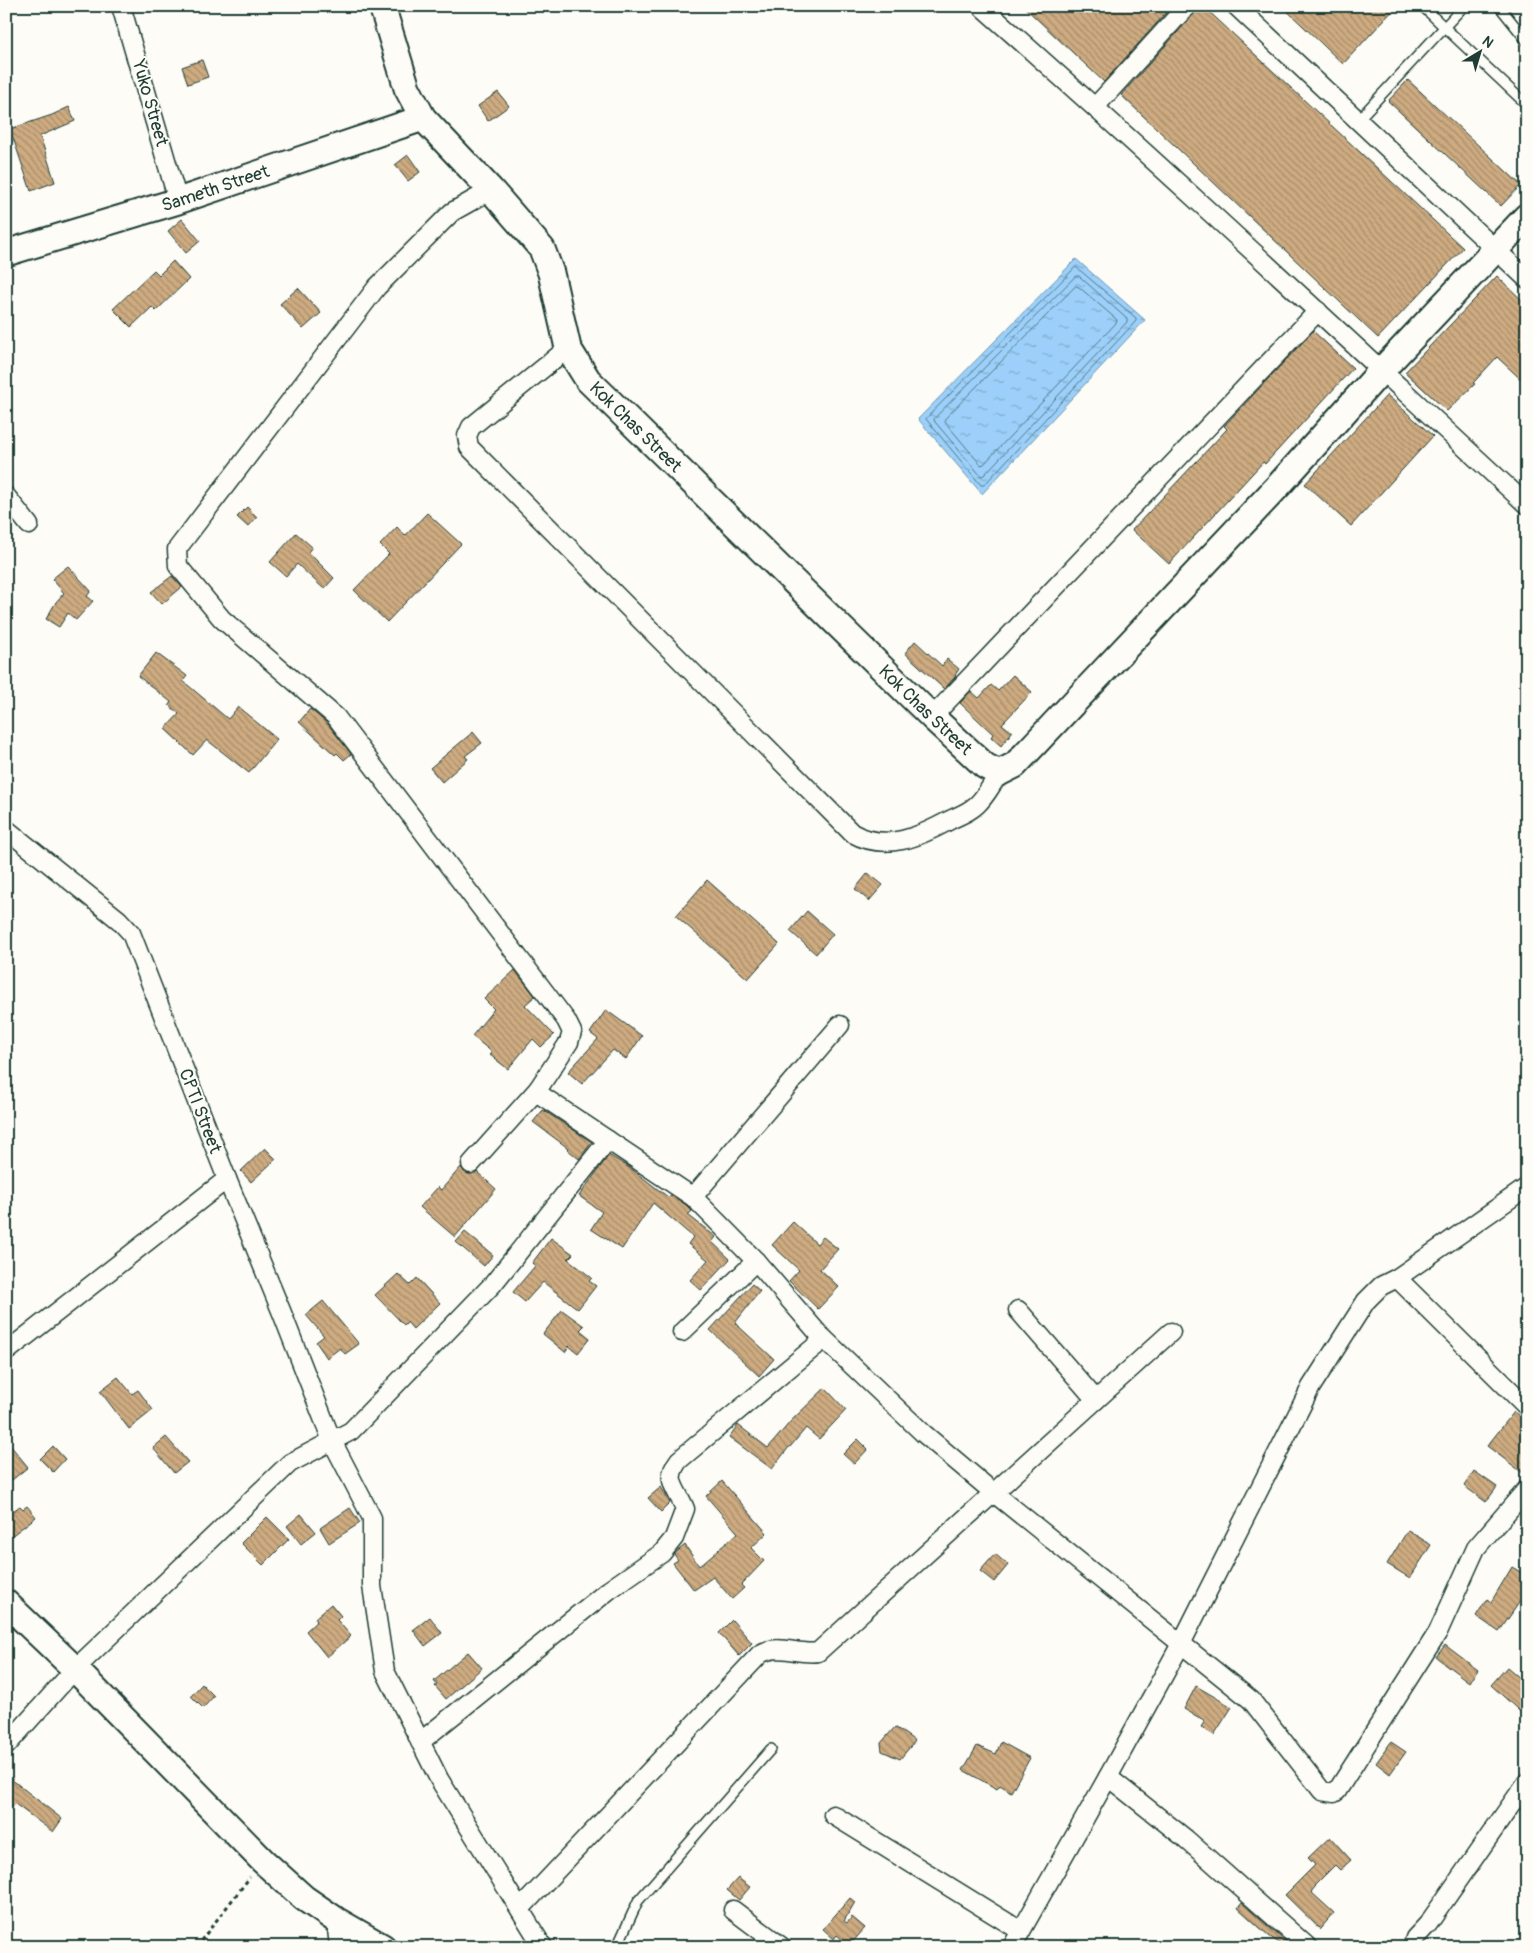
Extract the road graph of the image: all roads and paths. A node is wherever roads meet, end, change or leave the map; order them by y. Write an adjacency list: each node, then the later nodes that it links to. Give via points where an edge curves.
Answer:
1 (121, 6): 16 (street, Yuko Street)
2 (382, 6): 13 (street, Kok Chas Street, via 407,88)
3 (981, 6): 12 (street)
4 (1187, 6): 12 (street)
5 (1236, 6): 14 (street)
6 (1422, 6): 9 (lane)
7 (1464, 6): 9 (lane)
8 (1499, 6): 10 (lane)
9 (1445, 27): 11 (lane); 14 (lane)
10 (1527, 41)
11 (1527, 105)
12 (1096, 107): 21 (street)
13 (423, 118): 15 (street, Kok Chas Street); 16 (street, Sameth Street)
14 (1357, 121): 18 (street)
15 (491, 190): 22 (street, Kok Chas Street, via 542,249 551,273); 31 (street, via 452,212 376,287 177,549 178,566 222,619 336,717 566,1020 572,1032 569,1042)
16 (178, 201): 19 (street, Sameth Street)
17 (1527, 216): 18 (street)
18 (1495, 250): 20 (street); 23 (street)
19 (6, 252)
20 (1527, 279)
21 (1318, 311): 23 (street); 27 (street)
22 (568, 348): 27 (street, Kok Chas Street, via 588,380); 28 (street, via 471,427 467,436 469,447 852,833 881,843 898,843 930,832 975,807)
23 (1381, 371): 25 (street); 28 (street, via 1279,485 1016,765)
24 (6, 496): 26 (street)
25 (1527, 505)
26 (29, 525)
27 (932, 718): 28 (street, Kok Chas Street, via 985,766)
28 (999, 773)
29 (6, 829): 34 (street, CPTI Street, via 126,925)
30 (840, 1025): 36 (street)
31 (538, 1089): 32 (street, via 545,1099); 33 (street)
32 (608, 1140): 36 (street); 46 (street, via 493,1284 351,1431)
33 (471, 1164)
34 (226, 1180): 43 (street); 46 (street, CPTI Street)
35 (1527, 1187): 38 (street)
36 (693, 1197): 37 (street)
37 (756, 1261): 40 (street); 42 (street)
38 (1397, 1278): 45 (street); 50 (street, via 1381,1286 1366,1301 1311,1386)
39 (1018, 1310): 44 (street)
40 (682, 1332)
41 (1171, 1332): 44 (street)
42 (824, 1339): 48 (street, via 923,1433); 52 (street, via 679,1460 671,1478 685,1509 674,1538 662,1553 609,1590)
43 (6, 1352)
44 (1096, 1400): 48 (street)
45 (1527, 1407)
46 (332, 1441): 51 (street, via 290,1463); 52 (street, CPTI Street, via 372,1518 372,1586 385,1671)
47 (1527, 1489): 50 (street, via 1476,1548 1438,1632 1334,1793 1322,1792 1251,1700)
48 (994, 1493): 50 (street); 59 (street, via 818,1652 808,1654 769,1649 760,1654)
49 (6, 1603): 51 (street)
50 (1182, 1642): 55 (street)
51 (75, 1669): 53 (street); 58 (street)
52 (420, 1742): 59 (street, CPTI Street, via 438,1779)
53 (6, 1746)
54 (771, 1749): 68 (lane, via 638,1901)
55 (1108, 1777): 62 (street); 63 (street, via 1186,1839)
56 (1527, 1782): 71 (street, via 1415,1938)
57 (833, 1815): 62 (street)
58 (263, 1861): 61 (street, via 304,1898); 64 (path)
59 (520, 1909): 67 (street, CPTI Street)
60 (733, 1910): 69 (street)
61 (336, 1920): 65 (street); 66 (street)
62 (1021, 1931): 70 (street)
63 (1307, 1946)
64 (196, 1947)
65 (339, 1947)
66 (383, 1947)
67 (543, 1947)
68 (617, 1947)
69 (782, 1947)
70 (1012, 1947)
71 (1412, 1947)

